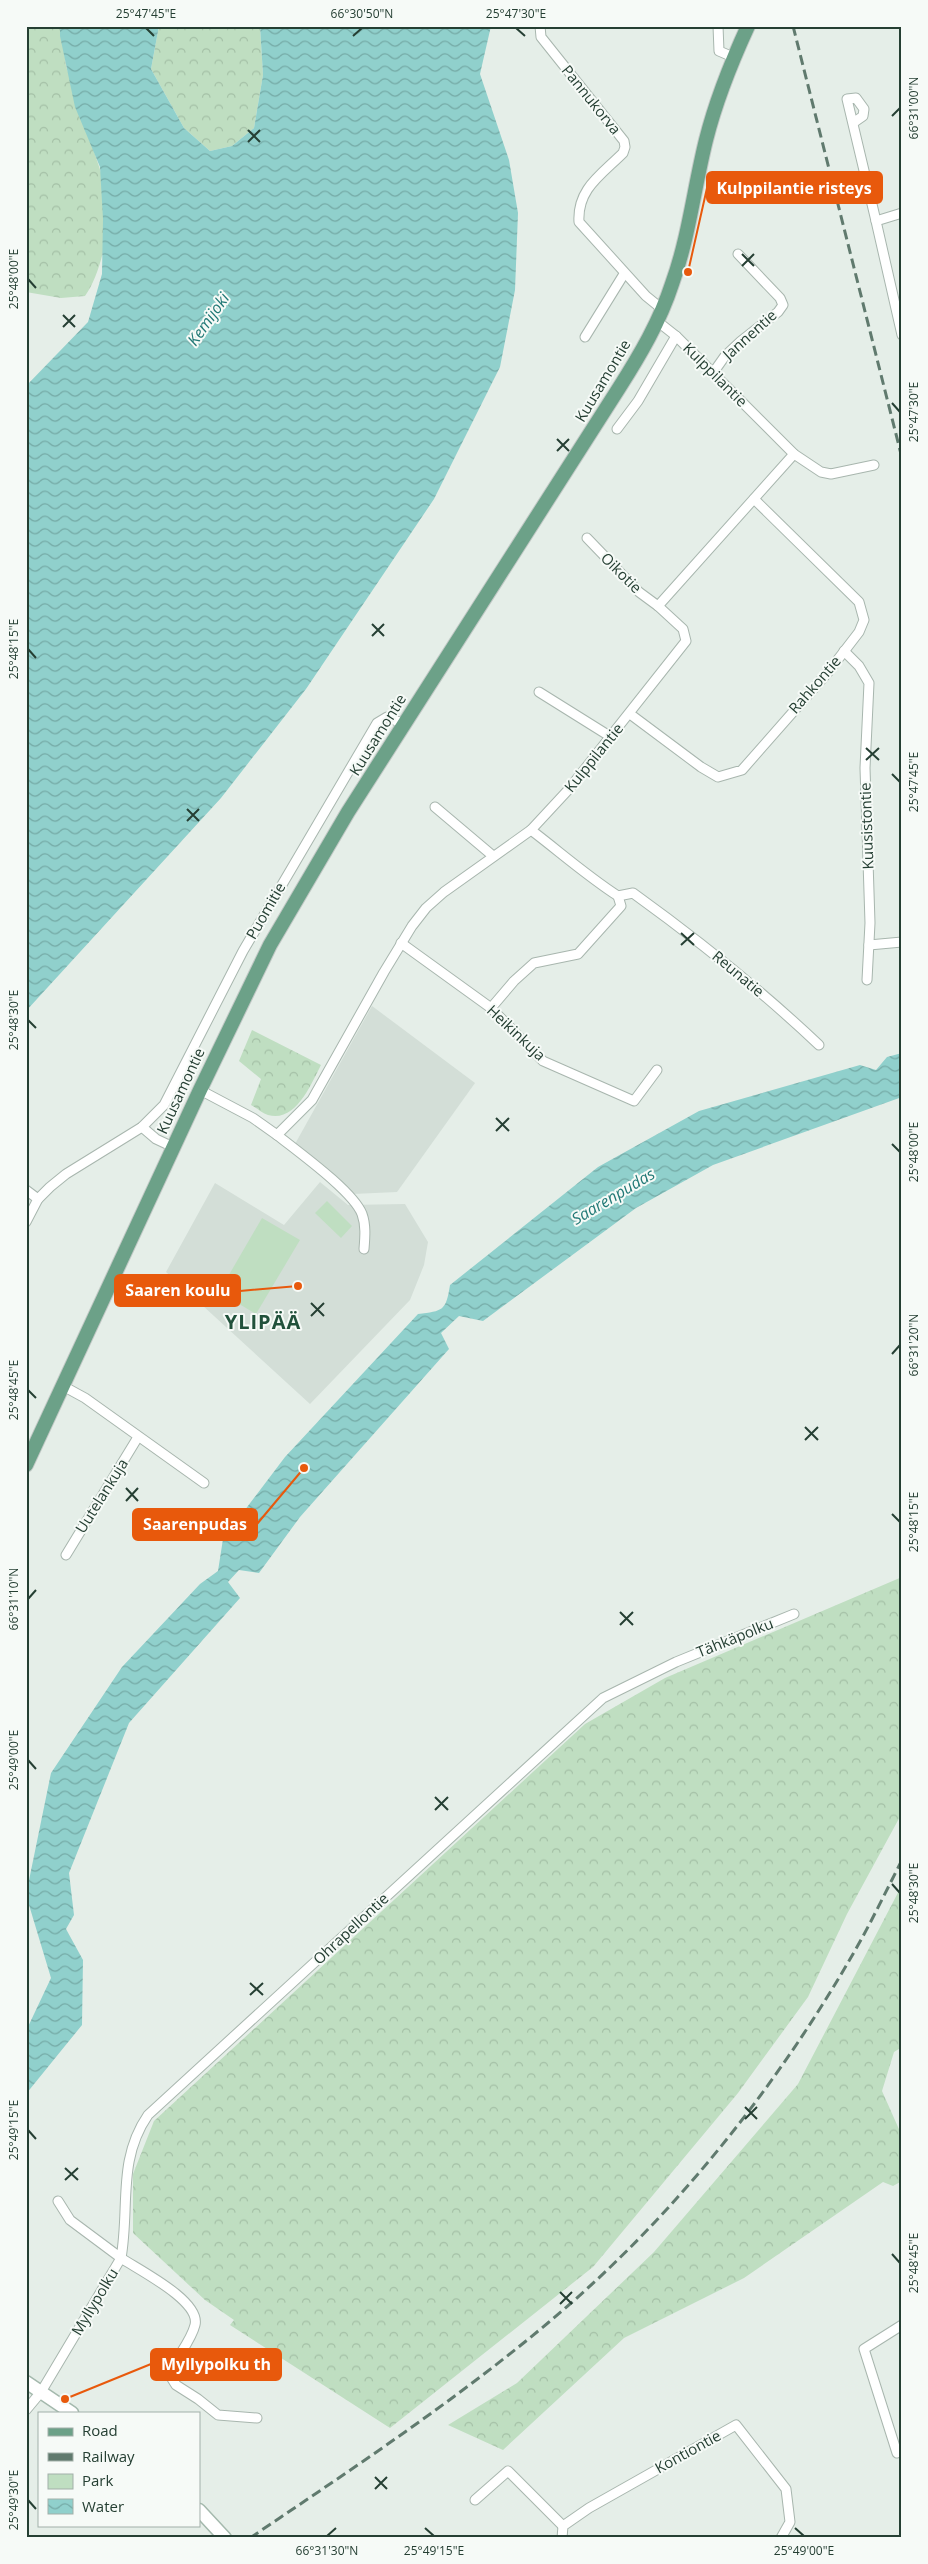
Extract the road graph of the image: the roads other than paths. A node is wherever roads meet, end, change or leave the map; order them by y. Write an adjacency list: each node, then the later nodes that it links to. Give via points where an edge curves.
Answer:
1 (540, 26): 9 (street, Pannukorva, via 541,37 624,141 623,153 582,194 578,207 579,222)
2 (718, 26): 4 (street, via 719,51)
3 (748, 26): 4 (main road, Kuusamontie)
4 (733, 57): 10 (main road, Kuusamontie, via 706,139 684,244)
5 (853, 123): 7 (street)
6 (902, 213): 7 (street)
7 (876, 221): 11 (street)
8 (738, 254): 14 (street, Jannentie, via 783,305 730,351)
9 (624, 274): 10 (street, Pannukorva); 13 (street)
10 (659, 315): 12 (street, Kulppilantie); 24 (main road, Kuusamontie, via 623,382)
11 (902, 335)
12 (676, 336): 14 (street, Kulppilantie); 15 (street, via 634,408)
13 (585, 337)
14 (713, 372): 16 (street, Kulppilantie)
15 (617, 429)
16 (794, 454): 17 (street, Kulppilantie, via 821,472 831,474); 18 (street)
17 (874, 465)
18 (754, 499): 20 (street); 21 (street, Rahkontie, via 859,602 864,620)
19 (587, 538): 20 (street, Oikotie, via 639,592)
20 (658, 606): 23 (street, Kulppilantie, via 683,629 686,641)
21 (844, 651): 23 (street, Rahkontie, via 742,770 718,777 701,768); 32 (street, Kuusistontie, via 859,666 869,683 865,768)
22 (540, 692): 25 (street)
23 (630, 714): 25 (street, Kulppilantie)
24 (404, 724): 37 (main road, Kuusamontie, via 270,945); 38 (street, Puomitie, via 387,717 377,723 243,951 172,1092)
25 (611, 737): 27 (street, Kulppilantie)
26 (436, 807): 28 (street)
27 (530, 830): 28 (street, Kulppilantie); 29 (street, Reunatie, via 586,876)
28 (493, 856): 31 (street, Kulppilantie, via 426,908)
29 (618, 896): 34 (street, via 620,906 578,954 534,963); 35 (street, Reunatie, via 633,893 700,942)
30 (902, 942): 32 (street)
31 (401, 943): 34 (street, Heikinkuja); 39 (street, Kulppilantie, via 312,1100)
32 (869, 945): 33 (street, Kuusistontie)
33 (867, 980)
34 (491, 1008): 36 (street, Heikinkuja, via 543,1061 634,1101)
35 (819, 1046)
36 (657, 1070)
37 (200, 1090): 39 (street, via 253,1118); 40 (main road, Kuusamontie)
38 (142, 1127): 40 (street); 42 (street, Puomitie, via 66,1174)
39 (277, 1135): 44 (street, via 339,1187 362,1213 366,1234)
40 (173, 1147): 45 (main road, Kuusamontie)
41 (26, 1190): 42 (street)
42 (38, 1199): 43 (street, Puomitie)
43 (26, 1222)
44 (364, 1249)
45 (63, 1386): 46 (street); 47 (main road, Kuusamontie)
46 (138, 1437): 48 (street); 49 (street, Uutelankuja)
47 (26, 1465)
48 (204, 1483)
49 (66, 1555)
50 (794, 1614): 51 (street, Tähkäpolku)
51 (676, 1662): 53 (street, Ohrapellontie, via 603,1698 591,1708 148,2115 137,2133 128,2160)
52 (58, 2201): 53 (street, via 70,2220)
53 (121, 2258): 56 (street, Myllypolku); 59 (street, Myllypolku, via 182,2299 195,2312 195,2325 172,2370 171,2377 176,2385 218,2415)
54 (902, 2325): 60 (street, via 864,2349 896,2453)
55 (26, 2382): 56 (main road)
56 (41, 2392): 57 (street, Myllypolku); 58 (main road)
57 (26, 2410)
58 (71, 2412)
59 (257, 2418)
60 (902, 2450)
61 (475, 2500): 63 (street, via 508,2471)
62 (200, 2511): 64 (main road)
63 (563, 2526): 65 (street); 66 (street, Kontiontie, via 736,2426 786,2489 790,2522)
64 (226, 2538)
65 (562, 2538)
66 (781, 2538)

